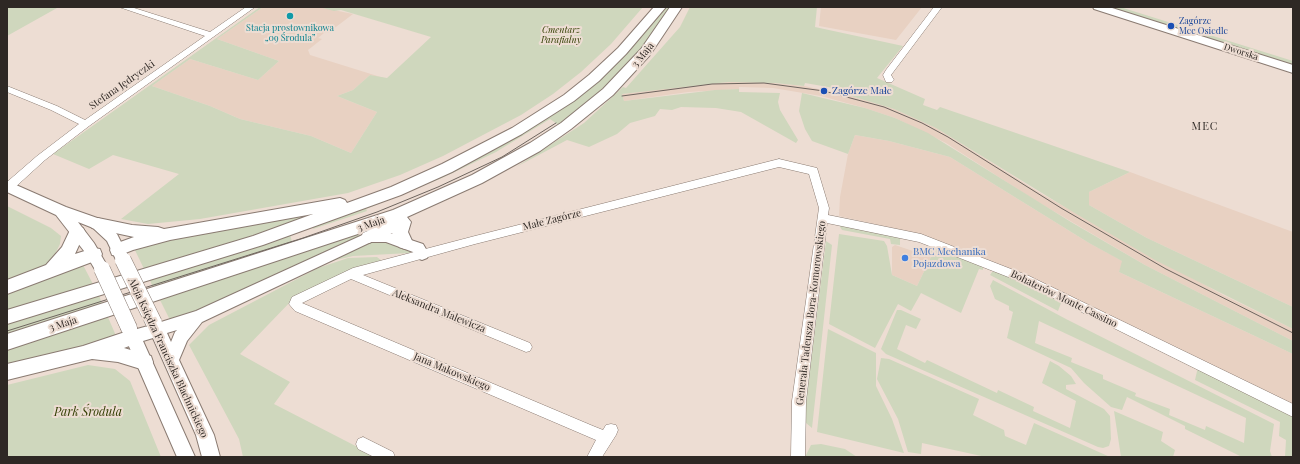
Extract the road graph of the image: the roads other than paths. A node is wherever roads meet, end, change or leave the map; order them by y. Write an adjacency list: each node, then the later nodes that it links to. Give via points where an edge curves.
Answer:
1 (123, 7): 7 (street)
2 (251, 7): 7 (street, Stefana Jędryczki)
3 (660, 7): 15 (main road, 3 Maja, via 622,51 594,78 555,108 490,147)
4 (676, 7): 13 (main road, 3 Maja, via 646,52 608,92 535,147)
5 (938, 7): 9 (street, via 887,74)
6 (1098, 7): 8 (street, Dworska)
7 (211, 35): 11 (street, Stefana Jędryczki)
8 (1293, 69)
9 (889, 80)
10 (7, 89): 11 (street)
11 (86, 124): 14 (street, Stefana Jędryczki)
12 (813, 171): 17 (street, Generała Tadeusza Bora-Komorowskiego, via 822,198); 25 (street, Małe Zagórze, via 779,164)
13 (477, 179): 18 (main road, via 467,190); 35 (main road, 3 Maja, via 399,214)
14 (7, 187): 16 (street)
15 (396, 191): 21 (main road); 31 (main road, 3 Maja, via 257,241)
16 (61, 211): 19 (street); 20 (street)
17 (824, 218): 41 (street, Bohaterów Monte Cassino, via 921,238 1025,279); 47 (street, Generała Tadeusza Bora-Komorowskiego, via 799,401)
18 (403, 222): 22 (main road); 23 (main road, via 400,232)
19 (98, 224): 21 (main road, via 132,231); 26 (street, Aleja Księdza Franciszka Blachnickiego, via 112,238)
20 (77, 232): 24 (street); 27 (main road, via 65,256)
21 (170, 234): 26 (main road, via 128,245)
22 (369, 237): 23 (street, via 386,237); 32 (street)
23 (405, 243): 25 (street, via 418,248)
24 (94, 254): 26 (street); 27 (main road); 34 (street, bridge)
25 (422, 254): 28 (street, Małe Zagórze)
26 (120, 255): 33 (street, Aleja Księdza Franciszka Blachnickiego, bridge)
27 (46, 272): 29 (main road)
28 (353, 273): 30 (street, Małe Zagórze); 36 (street, Aleksandra Malewicza, via 356,277)
29 (7, 287)
30 (296, 300): 46 (street, Jana Makowskiego, via 295,304 299,307 608,434)
31 (7, 317)
32 (198, 317): 33 (street); 38 (street, via 181,337)
33 (155, 327): 34 (street); 38 (street, Aleja Księdza Franciszka Blachnickiego)
34 (132, 332): 37 (main road); 39 (street)
35 (7, 342)
36 (526, 347)
37 (82, 354): 39 (main road, via 118,354); 40 (main road)
38 (171, 360): 44 (street, Aleja Księdza Franciszka Blachnickiego, via 205,435)
39 (144, 362): 43 (street)
40 (7, 372)
41 (1293, 411)
42 (363, 444): 45 (street)
43 (186, 457)
44 (211, 457)
45 (388, 457)
46 (594, 457)
47 (798, 457)

